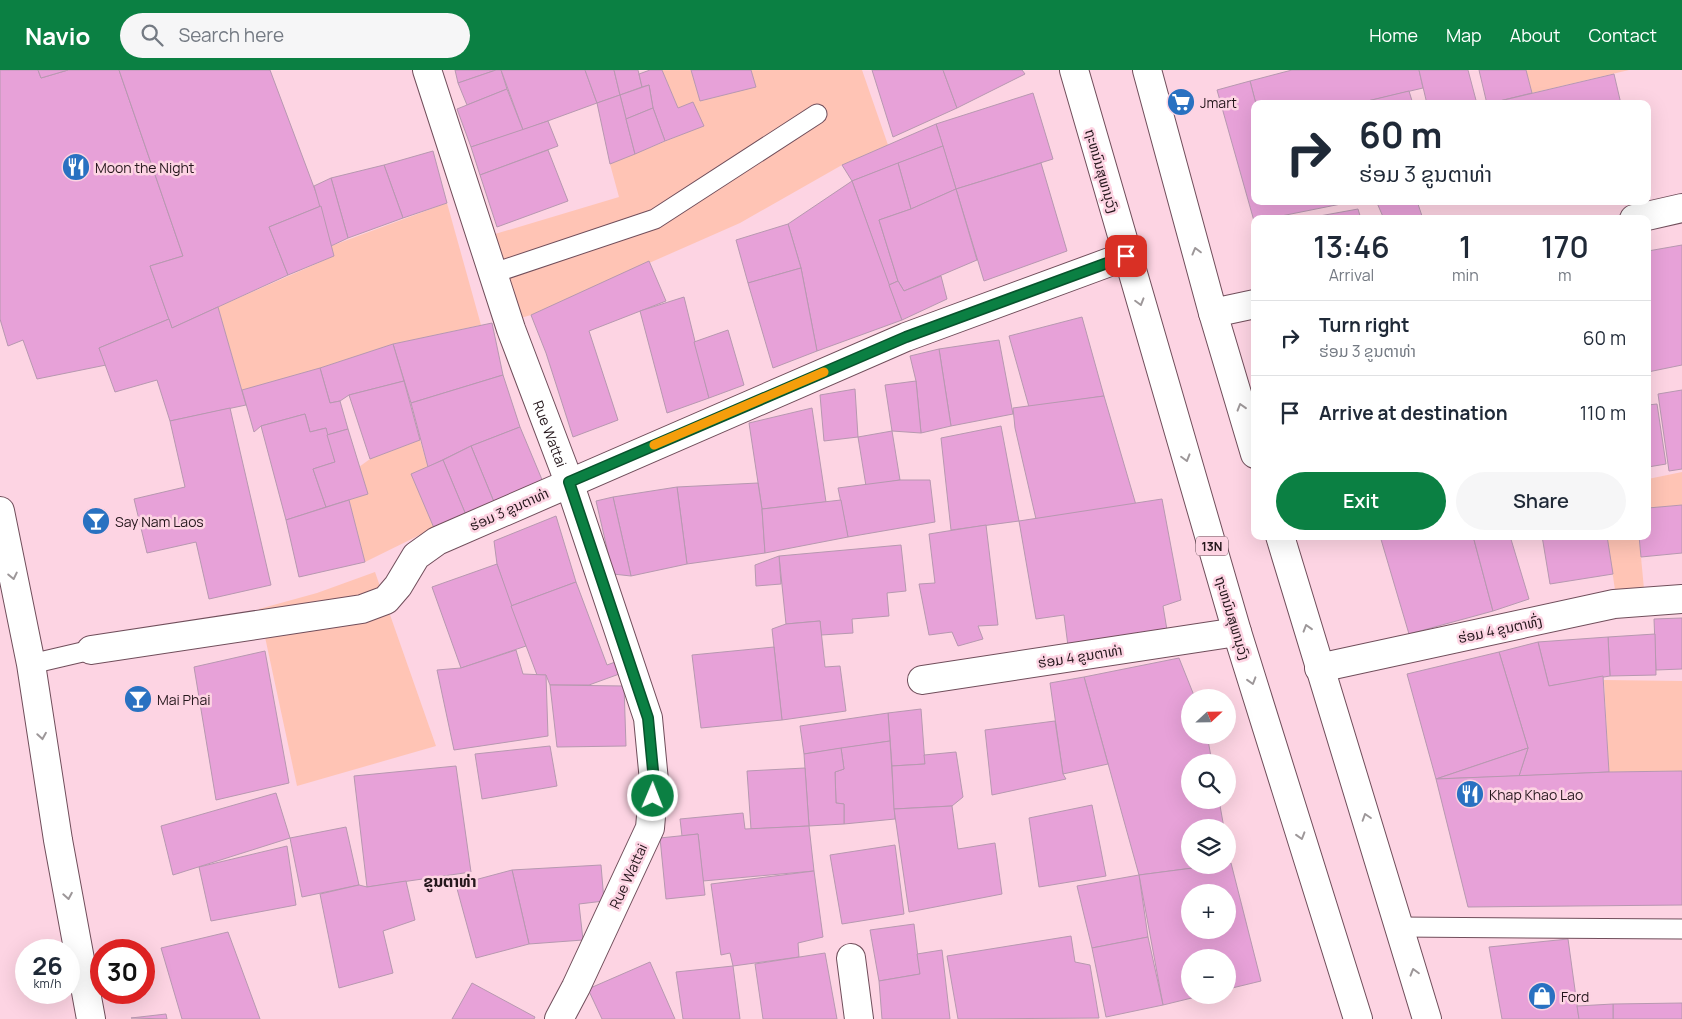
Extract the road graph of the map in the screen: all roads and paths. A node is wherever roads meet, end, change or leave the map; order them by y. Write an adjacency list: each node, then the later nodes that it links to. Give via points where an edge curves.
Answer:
1 (426, 70): 8 (main road, Rue Wattai)
2 (1074, 70): 7 (main road, ຖະຫນົນສຸພານຸວົງ / 13N)
3 (1152, 71): 10 (main road, one-way to 3)
4 (817, 114): 8 (lane, via 655,218)
5 (1682, 208): 6 (main road)
6 (1651, 215)
7 (1126, 256): 12 (main road, ຮ່ອມ 3 ຂູນຕາທ່າ, via 906,337); 16 (main road, ຖະຫນົນສຸພານຸວົງ / 13N, one-way to 16)
8 (494, 273): 12 (main road, Rue Wattai, via 511,329)
9 (1251, 305): 10 (main road)
10 (1213, 313): 11 (main road, one-way to 10)
11 (1251, 441)
12 (569, 482): 17 (main road, ຮ່ອມ 3 ຂູນຕາທ່າ, via 437,541 416,556 386,600 362,609); 25 (main road, Rue Wattai, via 648,718 654,781 650,828)
13 (0, 511): 18 (main road, one-way to 18)
14 (1281, 540): 19 (main road, one-way to 14)
15 (1682, 599): 19 (main road, ຮ່ອມ 4 ຂູນຕາທົ່ງ, via 1614,604)
16 (1237, 632): 20 (main road, ຮ່ອມ 4 ຂູນຕາທ່າ); 27 (main road, ຖະຫນົນສຸພານຸວົງ / 13N, one-way to 27)
17 (91, 650): 18 (lane)
18 (31, 664): 24 (main road, one-way to 24, via 58,840)
19 (1319, 668): 21 (main road, one-way to 19)
20 (922, 680)
21 (1400, 926): 22 (lane); 28 (main road, one-way to 21)
22 (1682, 929)
23 (851, 958): 26 (main road)
24 (91, 1019)
25 (559, 1019)
26 (859, 1019)
27 (1358, 1019)
28 (1427, 1019)

